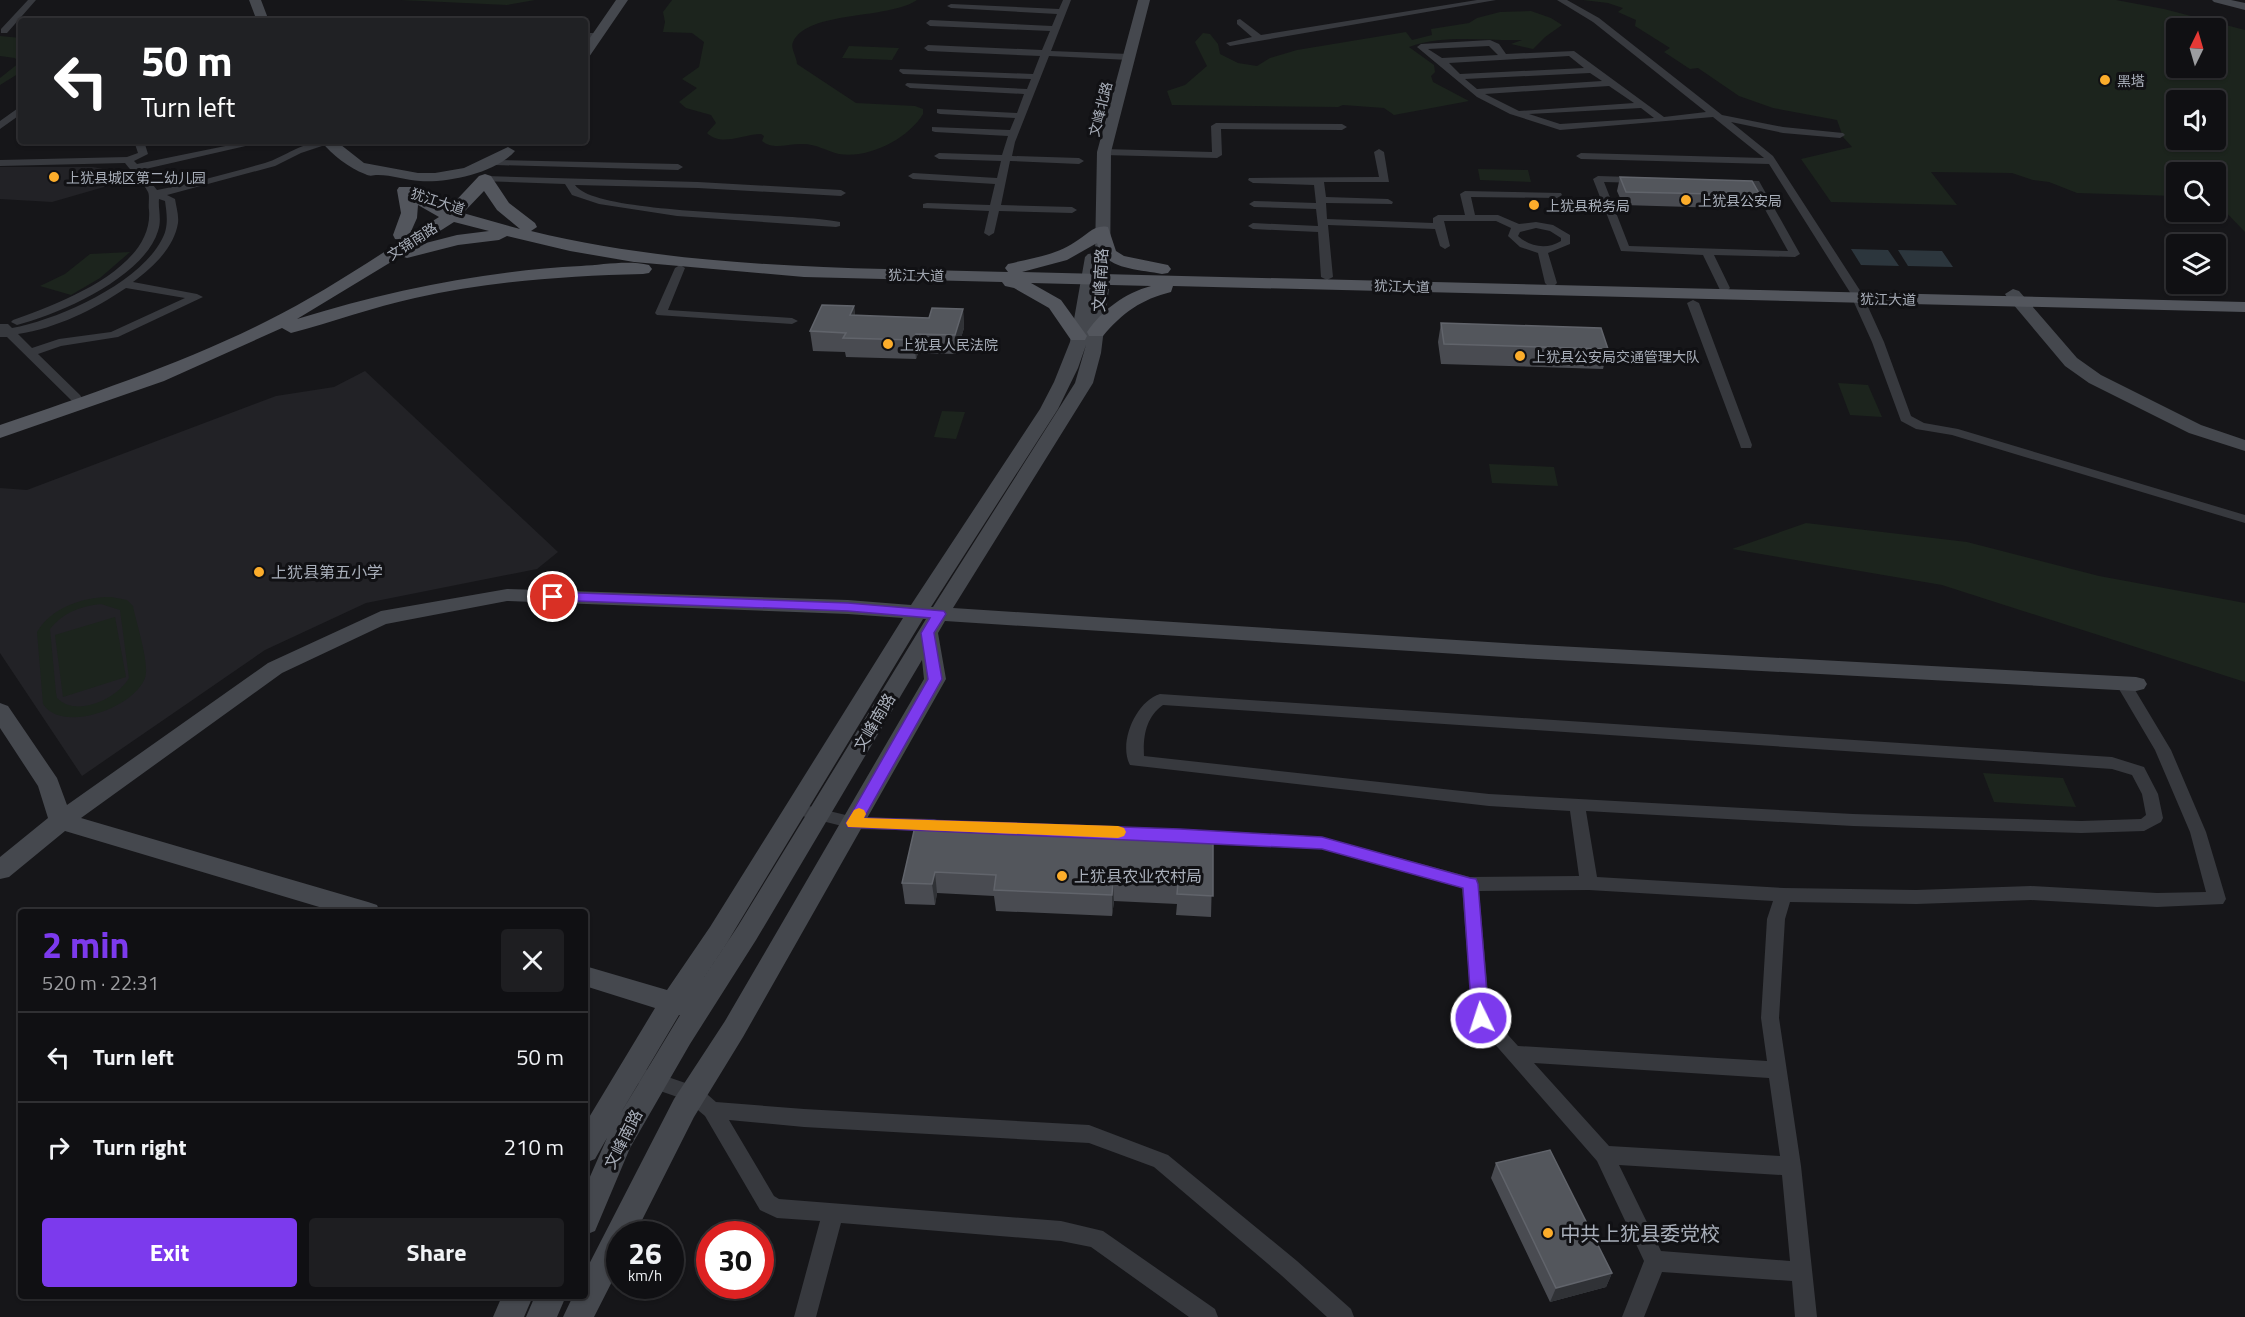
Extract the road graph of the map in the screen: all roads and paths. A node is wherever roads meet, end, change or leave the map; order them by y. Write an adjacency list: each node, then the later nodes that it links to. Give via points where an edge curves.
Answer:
1 (32, 0): 16 (street)
2 (255, 0): 12 (street)
3 (622, 0): 18 (street)
4 (1067, 0): 11 (street)
5 (1144, 0): 24 (street, 文峰北路)
6 (1492, 0): 19 (street)
7 (1561, 0): 40 (street, via 1596,20)
8 (2218, 0): 10 (street)
9 (951, 6): 11 (street)
10 (2245, 7)
11 (1062, 12): 15 (street)
12 (262, 18)
13 (1240, 22): 19 (street)
14 (930, 23): 15 (street)
15 (1054, 29): 23 (street)
16 (4, 31)
17 (588, 36): 18 (street)
18 (598, 36): 22 (street)
19 (1259, 38): 20 (street)
20 (1230, 43)
21 (928, 48): 23 (street)
22 (588, 50)
23 (1044, 54): 24 (street); 29 (street)
24 (1129, 57): 52 (street, 文峰北路)
25 (1504, 57): 26 (street); 26 (street, via 1490,43 1421,47 1430,58); 27 (street, via 1571,53)
26 (1441, 61): 30 (street)
27 (1591, 70): 30 (street); 31 (street)
28 (903, 71): 29 (street)
29 (1035, 77): 33 (street)
30 (1458, 77): 34 (street)
31 (1612, 83): 34 (street); 35 (street)
32 (910, 85): 33 (street)
33 (1029, 92): 39 (street)
34 (1476, 92): 38 (street)
35 (1644, 105): 38 (street); 41 (street)
36 (18, 111): 42 (street)
37 (940, 111): 39 (street)
38 (1517, 112): 41 (street, via 1560,127)
39 (1020, 116): 45 (street)
40 (1718, 116): 41 (street); 46 (street, via 1783,130); 58 (street)
41 (1662, 120)
42 (0, 126)
43 (1342, 127): 52 (street, via 1216,126 1217,155)
44 (935, 129): 45 (street)
45 (1014, 133): 56 (street)
46 (1840, 135)
47 (142, 144): 61 (street, via 143,154)
48 (318, 144): 72 (street, via 272,164)
49 (332, 144): 62 (street)
50 (245, 145): 61 (street)
51 (512, 146): 60 (street); 62 (street, via 486,165 446,177 405,176)
52 (1104, 152): 89 (street, 文峰北路)
53 (1379, 152): 69 (street, via 1384,180)
54 (939, 156): 56 (street)
55 (1581, 156): 58 (street)
56 (1006, 159): 57 (street); 67 (street)
57 (1079, 161)
58 (1772, 161): 107 (street)
59 (0, 163): 61 (street)
60 (498, 163): 63 (street); 66 (street)
61 (131, 164): 72 (street)
62 (358, 166): 70 (street)
63 (678, 167)
64 (913, 176): 67 (street)
65 (1253, 180): 69 (street)
66 (484, 181): 68 (street); 79 (main road, 文锦南路); 90 (main road, via 508,213)
67 (1001, 181): 78 (street)
68 (568, 182): 71 (street); 84 (street, via 576,193 598,201 677,213)
69 (1319, 182): 75 (street)
70 (405, 190): 79 (main road, 犹江大道); 92 (main road, via 411,211)
71 (841, 193)
72 (155, 194): 81 (street, via 170,199); 82 (street, via 152,203)
73 (1557, 195): 83 (street, via 1465,194)
74 (1388, 202): 75 (street)
75 (1322, 203): 76 (street); 86 (street)
76 (1254, 204)
77 (927, 206): 78 (street)
78 (995, 208): 80 (street); 91 (street)
79 (450, 210): 90 (main road, 犹江大道); 92 (main road, 文锦南路); 96 (main road, 文锦南路)
80 (1072, 210)
81 (174, 212): 82 (street); 104 (street, via 173,225 163,246)
82 (156, 215): 102 (street, via 151,237)
83 (1471, 218): 87 (street, via 1438,218); 88 (street, via 1498,218)
84 (836, 224)
85 (1253, 226): 86 (street)
86 (1324, 226): 87 (street); 101 (street)
87 (1439, 226): 93 (street)
88 (1519, 228): 94 (street, via 1513,236 1518,242); 94 (street, via 1543,225 1566,237 1561,246)
89 (1101, 230): 99 (main road, via 1071,253 1038,265); 100 (street, 文峰南路); 103 (main road, via 1108,253 1118,260)
90 (530, 232): 96 (main road, via 457,240); 97 (main road, 犹江大道, via 633,257); 99 (main road, 犹江大道, via 729,261)
91 (989, 233)
92 (400, 235): 119 (main road, 文锦南路, via 262,323 152,372)
93 (1445, 246)
94 (1542, 249): 105 (street)
95 (1707, 252): 95 (street, via 1625,249 1598,179 1755,183 1795,254); 106 (street)
96 (384, 259): 117 (main road, 文锦南路, via 274,325)
97 (727, 266): 98 (main road); 99 (main road, 犹江大道, via 804,272)
98 (680, 268): 114 (street, via 661,313); 117 (main road, via 576,271 425,290 340,311)
99 (996, 273): 100 (main road, 犹江大道); 116 (main road, via 1055,304)
100 (1095, 276): 103 (main road, 犹江大道); 116 (street, 文峰南路)
101 (1327, 277): 103 (main road, 犹江大道); 105 (main road, 犹江大道)
102 (110, 278): 104 (street); 110 (street)
103 (1207, 278): 107 (main road, 犹江大道); 116 (main road, via 1136,296)
104 (127, 282): 112 (street); 118 (street, via 197,297 114,335 59,343)
105 (1551, 283): 106 (main road, 犹江大道)
106 (1724, 288): 107 (main road, 犹江大道)
107 (1856, 295): 108 (main road, 犹江大道); 124 (street, via 1878,342 1905,418 1920,426 1954,432)
108 (2016, 297): 109 (main road, 犹江大道); 113 (main road, 犹江大道); 123 (street, via 2071,362 2095,379 2195,429)
109 (2245, 299)
110 (69, 302): 112 (street); 115 (street)
111 (1693, 303): 122 (street)
112 (84, 307): 115 (street, via 39,326)
113 (2245, 307)
114 (792, 321)
115 (3, 330): 118 (street)
116 (1087, 334): 125 (street, 文峰南路, via 1093,353 1084,383)
117 (214, 351): 121 (main road, 文锦南路, via 157,377)
118 (30, 353): 119 (street)
119 (76, 398): 120 (main road, 文锦南路)
120 (0, 424)
121 (0, 432)
122 (1746, 445)
123 (2245, 446)
124 (2245, 519)
125 (928, 620): 126 (street); 129 (street, 文峰南路); 130 (street, 文峰南路); 131 (street, via 848,607 507,595 381,618 275,668); 132 (street, via 935,679)
126 (2130, 684): 138 (street, via 2198,832 2217,899 2031,893 1916,897)
127 (0, 711): 131 (street, via 49,784)
128 (1577, 805): 128 (street, via 1490,800 1136,761 1134,738 1149,706 1160,699 2112,763 2138,771 2150,794 2155,818 2144,825 2081,827); 137 (street)
129 (796, 809): 130 (street); 141 (street, 文峰南路)
130 (818, 815): 132 (street); 142 (street, 文峰南路)
131 (61, 821): 135 (street); 139 (street)
132 (854, 823): 133 (street); 147 (street)
133 (950, 825)
134 (1065, 830): 136 (street, via 1322,843)
135 (0, 870)
136 (1470, 884): 137 (street); 143 (street, via 1481,1018)
137 (1588, 884): 138 (street)
138 (1784, 895): 144 (street, via 1776,919 1770,1018)
139 (358, 909)
140 (588, 977): 141 (street)
141 (673, 1002): 142 (street); 145 (street, 文峰南路)
142 (698, 1010): 146 (street, 文峰南路)
143 (1514, 1054): 144 (street); 149 (street)
144 (1777, 1070): 150 (street)
145 (630, 1072): 146 (street); 148 (street, 文峰南路)
146 (655, 1079): 147 (street); 152 (street, 文峰南路, via 619,1143)
147 (703, 1102): 151 (street, via 767,1203 777,1208); 159 (street); 162 (street, via 804,1118 1089,1134 1161,1161)
148 (588, 1145)
149 (1605, 1155): 150 (street); 153 (street)
150 (1791, 1166): 154 (street)
151 (833, 1212): 160 (street); 161 (street, via 1061,1231 1096,1238)
152 (588, 1214)
153 (1655, 1261): 154 (street); 163 (street)
154 (1801, 1272): 164 (street)
155 (517, 1299): 157 (street)
156 (550, 1299): 158 (street)
157 (508, 1317)
158 (541, 1317)
159 (578, 1317)
160 (805, 1317)
161 (1207, 1317)
162 (1343, 1317)
163 (1633, 1317)
164 (1806, 1317)

